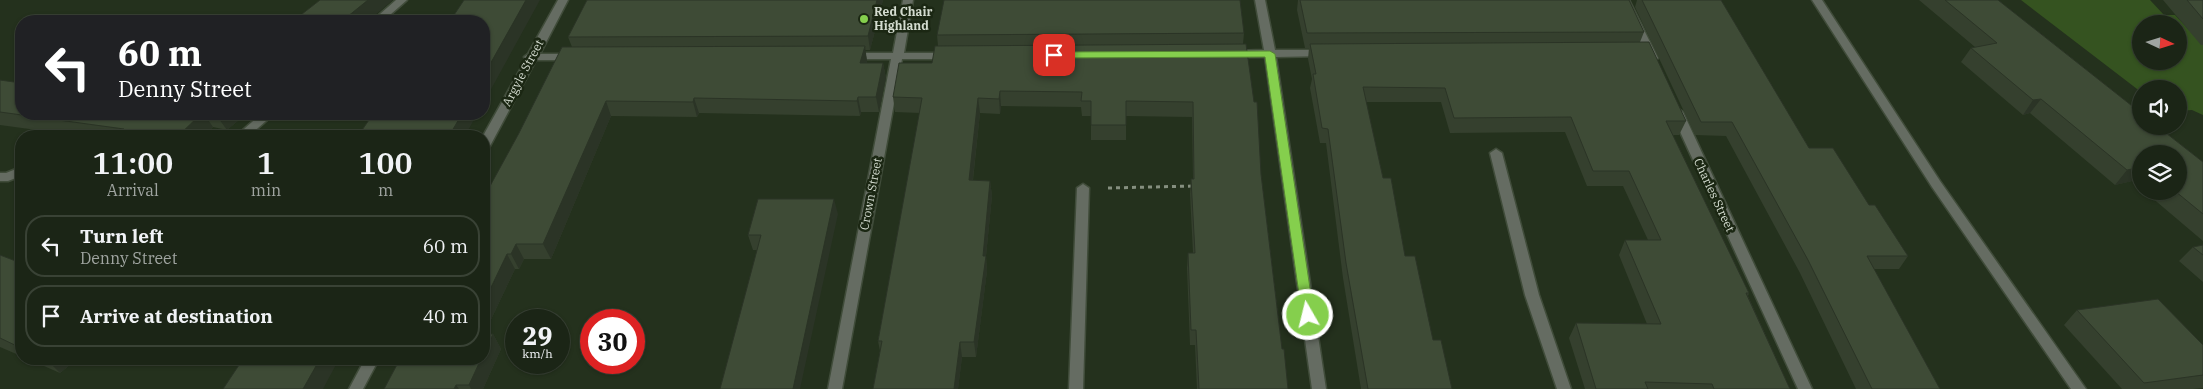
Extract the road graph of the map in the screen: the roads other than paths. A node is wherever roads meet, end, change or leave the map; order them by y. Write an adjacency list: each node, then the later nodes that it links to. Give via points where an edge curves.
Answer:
1 (402, 0): 7 (street)
2 (563, 0): 14 (street, Argyle Street)
3 (908, 0): 12 (street, Crown Street)
4 (1260, 0): 10 (street)
5 (1624, 0): 16 (street, via 1644,52)
6 (1818, 0): 32 (street, via 1936,184)
7 (384, 15)
8 (1340, 53): 10 (street)
9 (1221, 54): 10 (street)
10 (1270, 54): 29 (street)
11 (837, 56): 12 (street)
12 (896, 56): 13 (street); 27 (street, Crown Street)
13 (965, 56)
14 (530, 57): 15 (street); 20 (street, Argyle Street)
15 (590, 57)
16 (1657, 70)
17 (1670, 96): 31 (street, Charles Street)
18 (261, 120): 19 (street)
19 (249, 130)
20 (490, 134)
21 (1496, 152): 30 (street, via 1532,295)
22 (15, 174): 23 (street)
23 (0, 177)
24 (1083, 188): 28 (street)
25 (369, 365): 26 (street)
26 (356, 389)
27 (835, 389)
28 (1076, 389)
29 (1319, 389)
30 (1564, 389)
31 (1805, 389)
32 (2079, 389)

